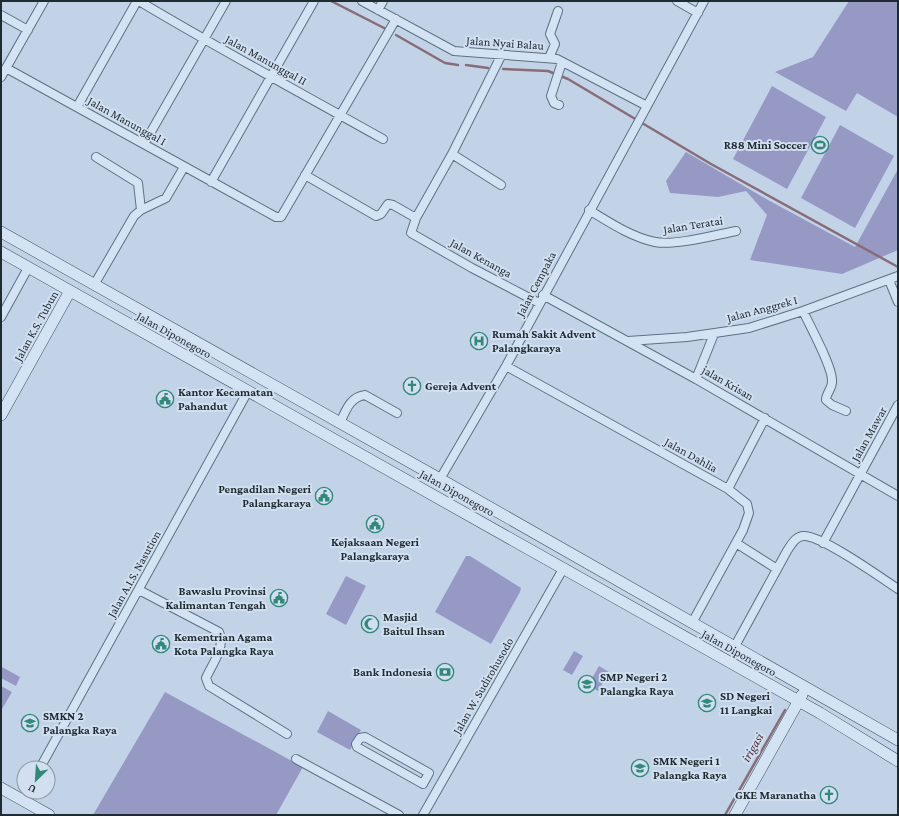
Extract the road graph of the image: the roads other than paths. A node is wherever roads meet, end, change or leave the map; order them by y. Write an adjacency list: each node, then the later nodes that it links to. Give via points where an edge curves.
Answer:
1 (44, 1): 14 (street)
2 (138, 1): 15 (street, Jalan Manunggal II); 24 (street)
3 (226, 1): 15 (street)
4 (314, 1): 20 (street)
5 (362, 1): 9 (street, Jalan Nyai Balau)
6 (383, 1): 9 (street)
7 (677, 1): 11 (street)
8 (704, 1): 11 (street, Jalan Cempaka)
9 (378, 10): 13 (street, Jalan Nyai Balau)
10 (558, 10): 16 (street, via 550,34 555,44)
11 (698, 12): 23 (street, Jalan Cempaka)
12 (1, 15): 14 (street)
13 (393, 25): 17 (street, Jalan Nyai Balau, via 454,51); 25 (street)
14 (28, 30): 19 (street)
15 (204, 40): 20 (street, Jalan Manunggal II); 27 (street)
16 (549, 58): 17 (street, Jalan Nyai Balau); 18 (street, Jalan Nyai Balau)
17 (500, 60): 28 (street)
18 (560, 67): 22 (street, via 551,96 554,103); 23 (street, Jalan Nyai Balau)
19 (6, 68): 21 (street); 24 (street, Jalan Manunggal I)
20 (272, 76): 25 (street, Jalan Manunggal II); 32 (street)
21 (1, 77)
22 (559, 105)
23 (647, 106): 35 (street, Jalan Cempaka)
24 (77, 107): 27 (street, Jalan Manunggal I)
25 (340, 115): 26 (street, Jalan Manunggal II); 31 (street)
26 (383, 139)
27 (144, 144): 30 (street, Jalan Manunggal I)
28 (452, 154): 33 (street); 36 (street)
29 (96, 157): 34 (street, via 138,183)
30 (184, 167): 32 (street, Jalan Manunggal I); 34 (street, via 166,198)
31 (305, 175): 32 (street, Jalan Manunggal I, via 280,217); 36 (street, via 376,216 381,214 388,204)
32 (211, 182)
33 (501, 185)
34 (141, 210): 43 (street, via 134,216)
35 (589, 210): 37 (street, Jalan Teratai, via 620,228 656,242 671,243); 45 (street, Jalan Cempaka)
36 (416, 218): 47 (street, Jalan Kenanga, via 411,233)
37 (736, 231)
38 (1, 232): 43 (main road, Jalan Diponegoro)
39 (1, 252): 40 (main road, Jalan Diponegoro)
40 (28, 268): 44 (main road, Jalan Diponegoro); 49 (street)
41 (898, 276): 42 (street, Jalan Anggrek I)
42 (889, 280): 46 (street); 48 (street, Jalan Anggrek I)
43 (94, 285): 50 (main road, Jalan Diponegoro)
44 (70, 292): 52 (main road, Jalan Diponegoro); 60 (main road, Jalan K.S. Tubun)
45 (543, 295): 47 (street, Jalan Cempaka); 53 (street, jalan Krisan)
46 (898, 302)
47 (539, 303): 54 (street, Jalan Cempaka)
48 (803, 311): 51 (street, Jalan Anggrek I, via 749,328); 58 (street, via 831,372 832,386 826,400 832,406)
49 (1, 317)
50 (166, 326): 52 (main road); 63 (main road, Jalan Diponegoro)
51 (714, 334): 53 (street, Jalan Anggrek I); 55 (street)
52 (158, 341): 56 (main road, Jalan Diponegoro)
53 (627, 341): 55 (street, jalan Krisan)
54 (506, 366): 67 (street, Jalan Cempaka); 68 (street, Jalan Dahlia)
55 (696, 379): 61 (street, jalan Krisan)
56 (248, 391): 65 (main road, Jalan Diponegoro); 76 (street, Jalan A.I.S. Nasution)
57 (898, 406): 62 (street, Jalan Mawar)
58 (846, 412)
59 (397, 413): 63 (street, via 365,395 352,401)
60 (1, 415)
61 (765, 418): 66 (street, jalan Krisan); 68 (street)
62 (894, 422): 66 (street, Jalan Mawar)
63 (340, 423): 64 (main road, Jalan Diponegoro)
64 (367, 438): 65 (main road); 67 (main road, Jalan Diponegoro)
65 (360, 453): 69 (main road, Jalan Diponegoro)
66 (860, 475): 70 (street, jalan Krisan); 72 (street, Jalan Mawar)
67 (440, 479): 69 (main road); 77 (main road, Jalan Diponegoro)
68 (728, 489): 71 (street, Jalan Dahlia, via 747,504 749,510 748,519)
69 (432, 494): 73 (main road, Jalan Diponegoro)
70 (898, 496)
71 (736, 543): 74 (street); 77 (street, Jalan Dahlia)
72 (823, 543): 74 (street, via 804,536 798,538); 75 (street)
73 (563, 569): 80 (main road, Jalan Diponegoro); 87 (street, Jalan W. Sudirohusodo)
74 (777, 569): 78 (street)
75 (898, 589)
76 (139, 590): 81 (street, via 218,632 221,647 206,682); 83 (street, Jalan A.I.S. Nasution)
77 (692, 623): 78 (main road, Jalan Diponegoro)
78 (735, 646): 79 (main road, Jalan Diponegoro)
79 (806, 688): 80 (main road); 82 (main road, Jalan Diponegoro)
80 (799, 701): 85 (main road, Jalan Diponegoro); 94 (main road)
81 (287, 734)
82 (898, 740)
83 (44, 760)
84 (296, 760): 92 (street)
85 (898, 761)
86 (426, 779): 86 (street, via 429,773 364,737 356,744 423,784); 87 (street)
87 (439, 787): 93 (street, Jalan W. Sudirohusodo)
88 (1, 788): 89 (main road)
89 (16, 793)
90 (30, 800): 91 (main road)
91 (49, 815)
92 (399, 815)
93 (423, 815)
94 (734, 815)

